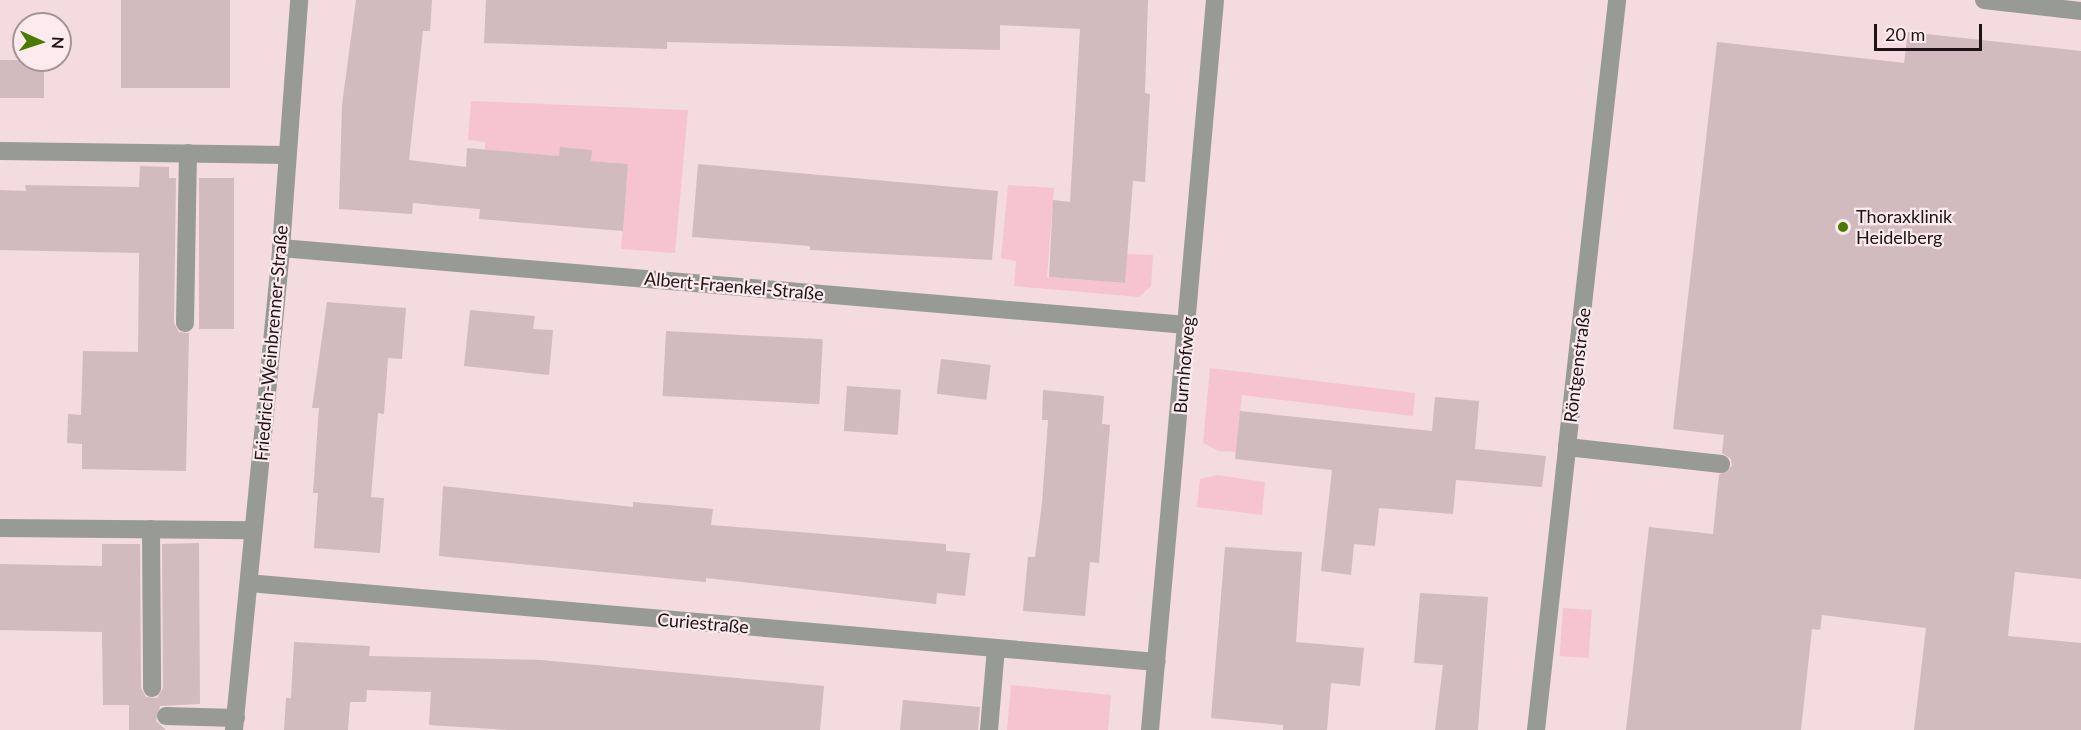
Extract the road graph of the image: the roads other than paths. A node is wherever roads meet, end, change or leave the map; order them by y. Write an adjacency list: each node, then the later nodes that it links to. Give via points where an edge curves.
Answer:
1 (300, 0): 8 (street, Friedrich-Weinbrenner-Straße)
2 (1215, 0): 11 (street, Burnhofweg)
3 (1617, 0): 12 (street, Röntgenstraße)
4 (1984, 0): 5 (street)
5 (2081, 11)
6 (0, 150): 7 (street)
7 (188, 153): 8 (street); 10 (street)
8 (287, 155): 9 (street, Friedrich-Weinbrenner-Straße)
9 (281, 248): 11 (street, Albert-Fraenkel-Straße); 16 (street, Friedrich-Weinbrenner-Straße)
10 (185, 323)
11 (1187, 325): 19 (street, Burnhofweg)
12 (1567, 447): 13 (street); 25 (street, Röntgenstraße)
13 (1721, 464)
14 (0, 528): 15 (street)
15 (151, 529): 16 (street); 20 (street)
16 (253, 530): 17 (street, Friedrich-Weinbrenner-Straße)
17 (249, 583): 18 (street, Curiestraße); 22 (street, Friedrich-Weinbrenner-Straße)
18 (996, 648): 19 (street, Curiestraße); 23 (street)
19 (1157, 662): 24 (street, Burnhofweg)
20 (152, 688)
21 (166, 716): 22 (street)
22 (235, 724)
23 (989, 730)
24 (1150, 730)
25 (1536, 730)

